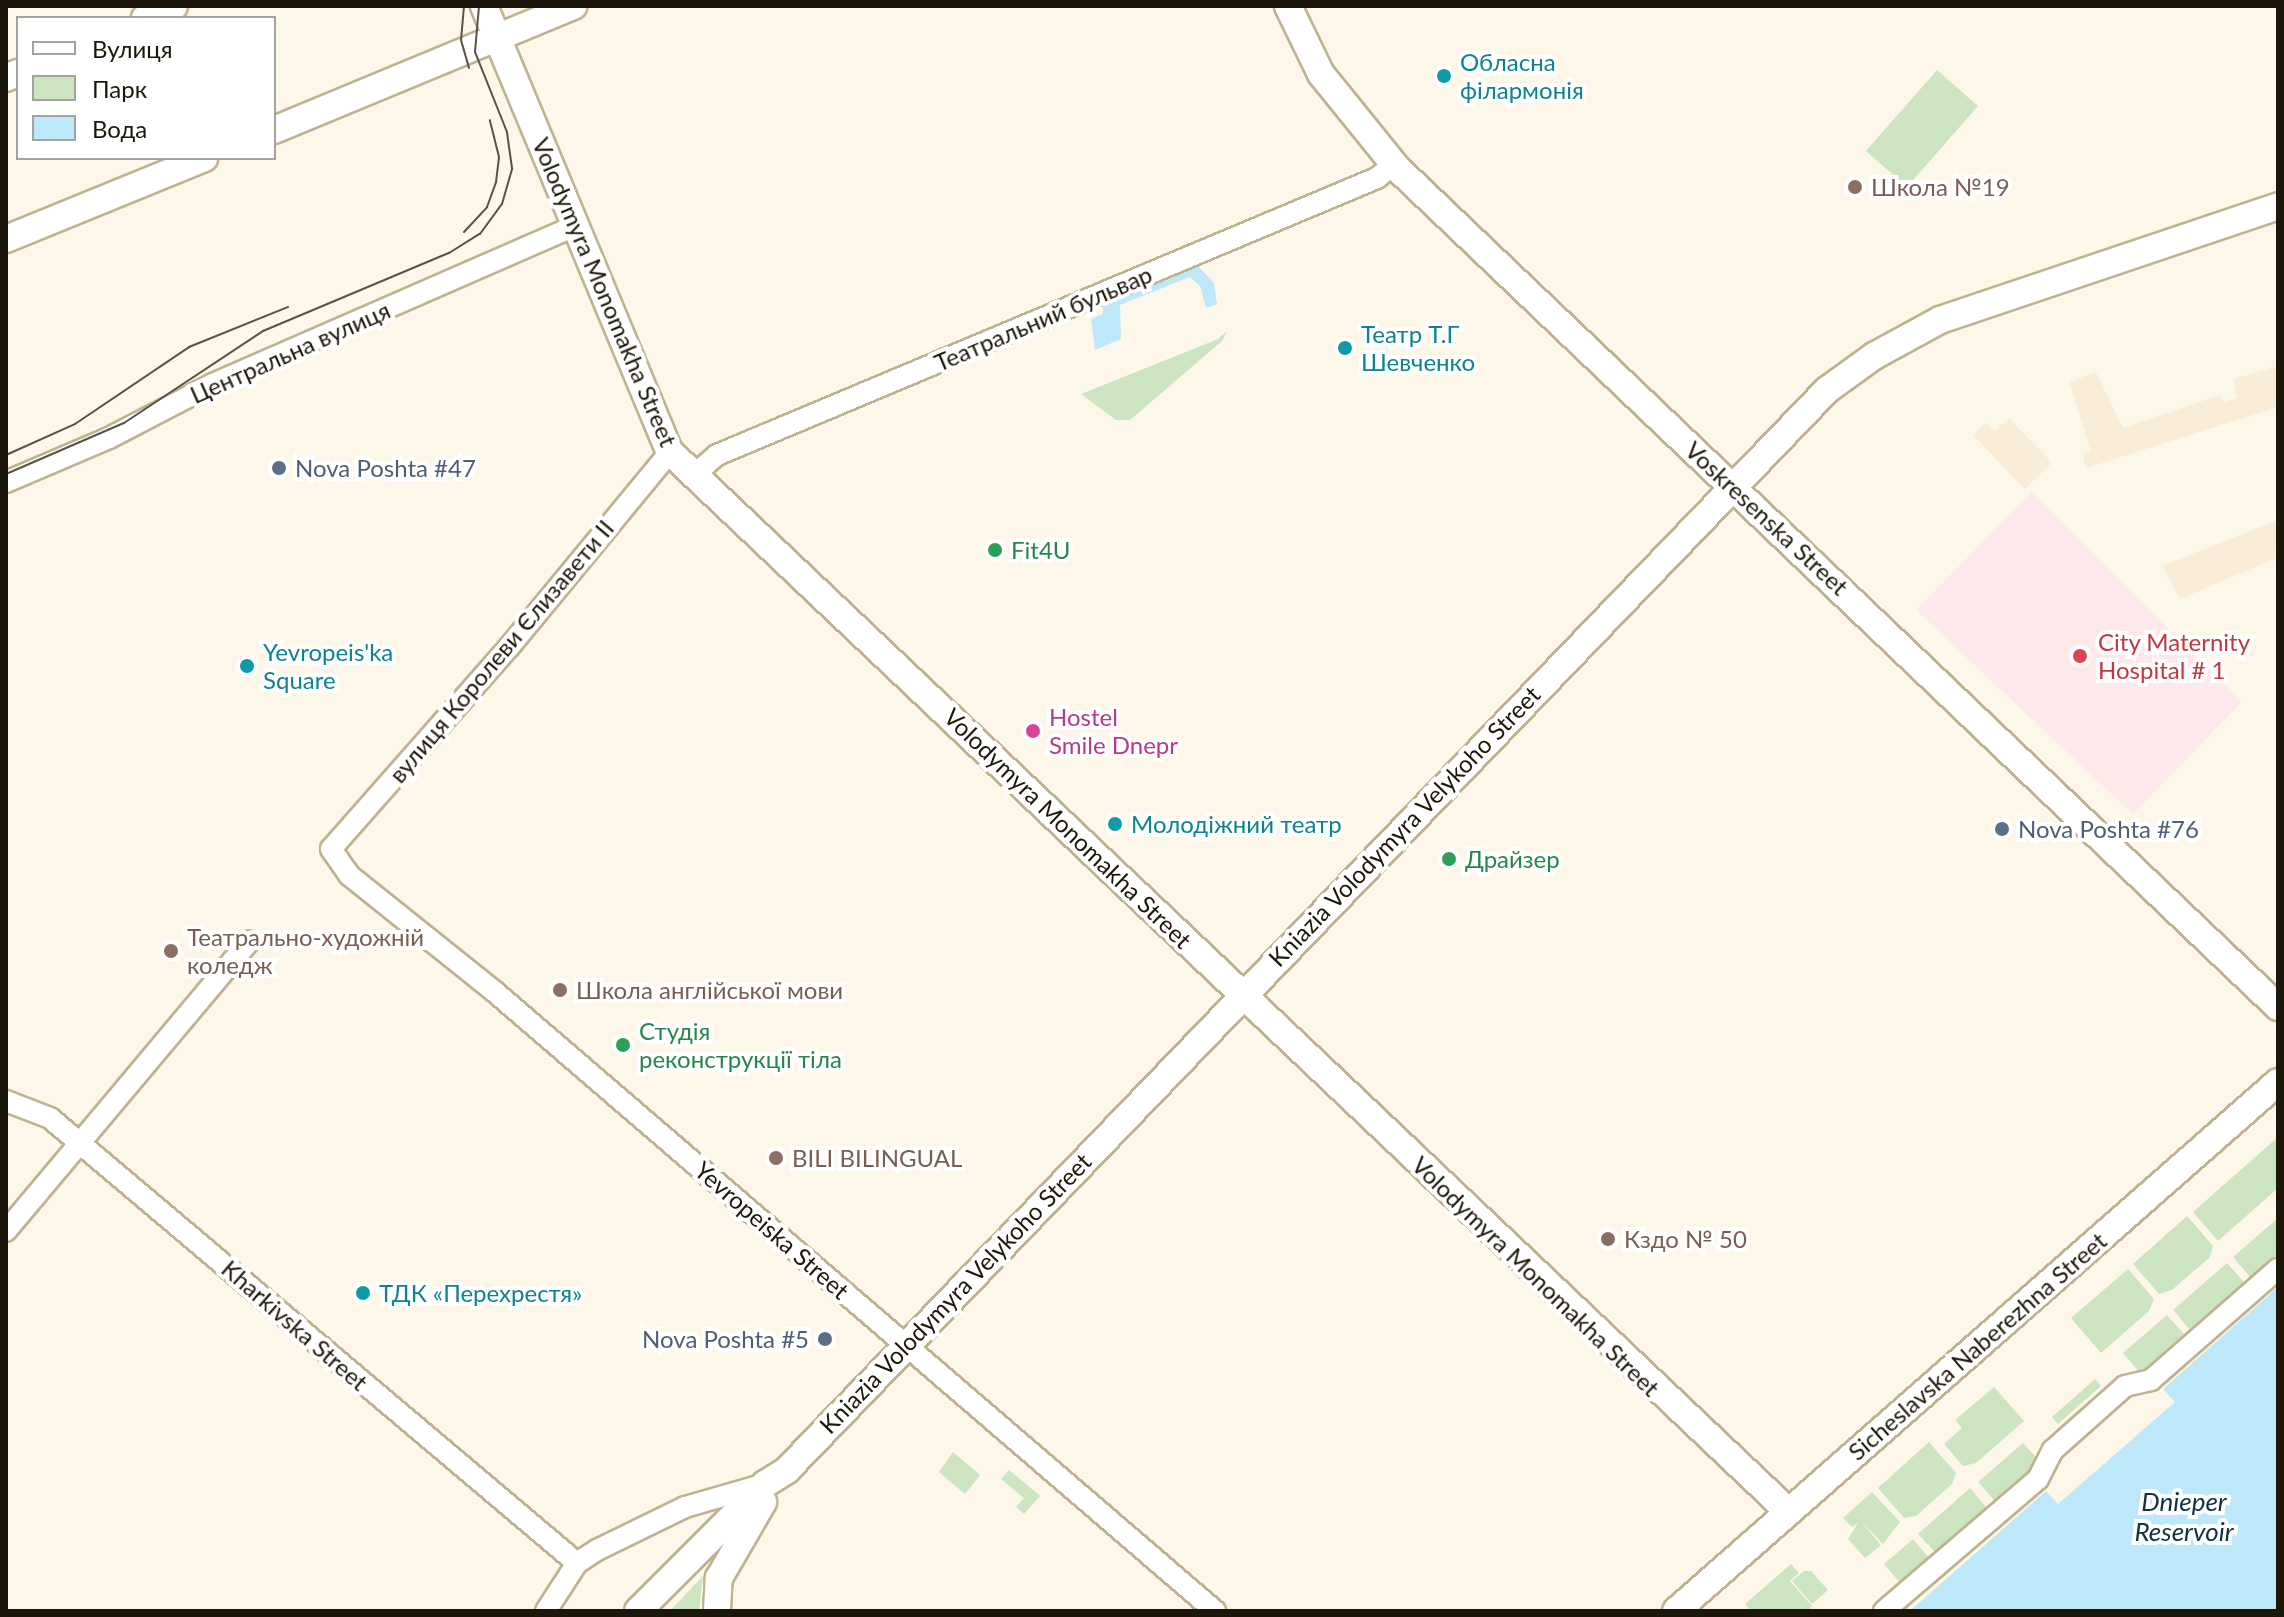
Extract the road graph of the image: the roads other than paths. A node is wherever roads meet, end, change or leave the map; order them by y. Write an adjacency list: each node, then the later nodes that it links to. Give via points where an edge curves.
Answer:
1 (174, 6): 5 (main road)
2 (484, 6): 6 (main road, Volodymyra Monomakha Street)
3 (573, 6): 6 (main road)
4 (1288, 6): 9 (main road, Voskresenska Street, via 1321,74)
5 (150, 16)
6 (498, 40): 7 (main road); 11 (main road, Volodymyra Monomakha Street)
7 (276, 129)
8 (199, 160): 12 (main road)
9 (1394, 164): 14 (street, Театральний бульвар, via 1377,178 717,455); 16 (main road, Voskresenska Street)
10 (2278, 206): 16 (main road, Kniazia Volodymyra Velykoho Street, via 2031,286 1906,336 1827,390)
11 (577, 225): 13 (main road, Volodymyra Monomakha Street); 15 (street, Центральна вулиця, via 213,384 121,433)
12 (6, 239)
13 (670, 452): 14 (main road, Volodymyra Monomakha Street); 17 (street, вулиця Королеви Єлизавети ІІ, via 509,647)
14 (694, 475): 19 (main road, Volodymyra Monomakha Street)
15 (6, 482)
16 (1731, 484): 19 (main road, Kniazia Volodymyra Velykoho Street); 20 (main road, Voskresenska Street)
17 (331, 849): 26 (street, Yevropeiska Street, via 364,887 506,1001)
18 (249, 941): 23 (street)
19 (1242, 994): 26 (main road, Kniazia Volodymyra Velykoho Street); 28 (main road, Volodymyra Monomakha Street)
20 (2278, 1007)
21 (2278, 1082): 28 (main road, Sicheslavska Naberezhna Street)
22 (6, 1101): 23 (street, Kharkivska Street, via 50,1118)
23 (80, 1142): 24 (street); 29 (street, Kharkivska Street)
24 (6, 1231)
25 (2278, 1269): 35 (street, via 2151,1380 2125,1386 2053,1450 2038,1479)
26 (905, 1346): 27 (main road, Kniazia Volodymyra Velykoho Street); 33 (street, Yevropeiska Street)
27 (776, 1477): 29 (street, via 685,1507); 31 (main road, Kniazia Volodymyra Velykoho Street); 32 (main road, via 730,1553 719,1578)
28 (1789, 1512): 34 (main road, Sicheslavska Naberezhna Street)
29 (577, 1563): 30 (street)
30 (546, 1611)
31 (638, 1611)
32 (717, 1611)
33 (1215, 1611)
34 (1676, 1611)
35 (1884, 1611)

